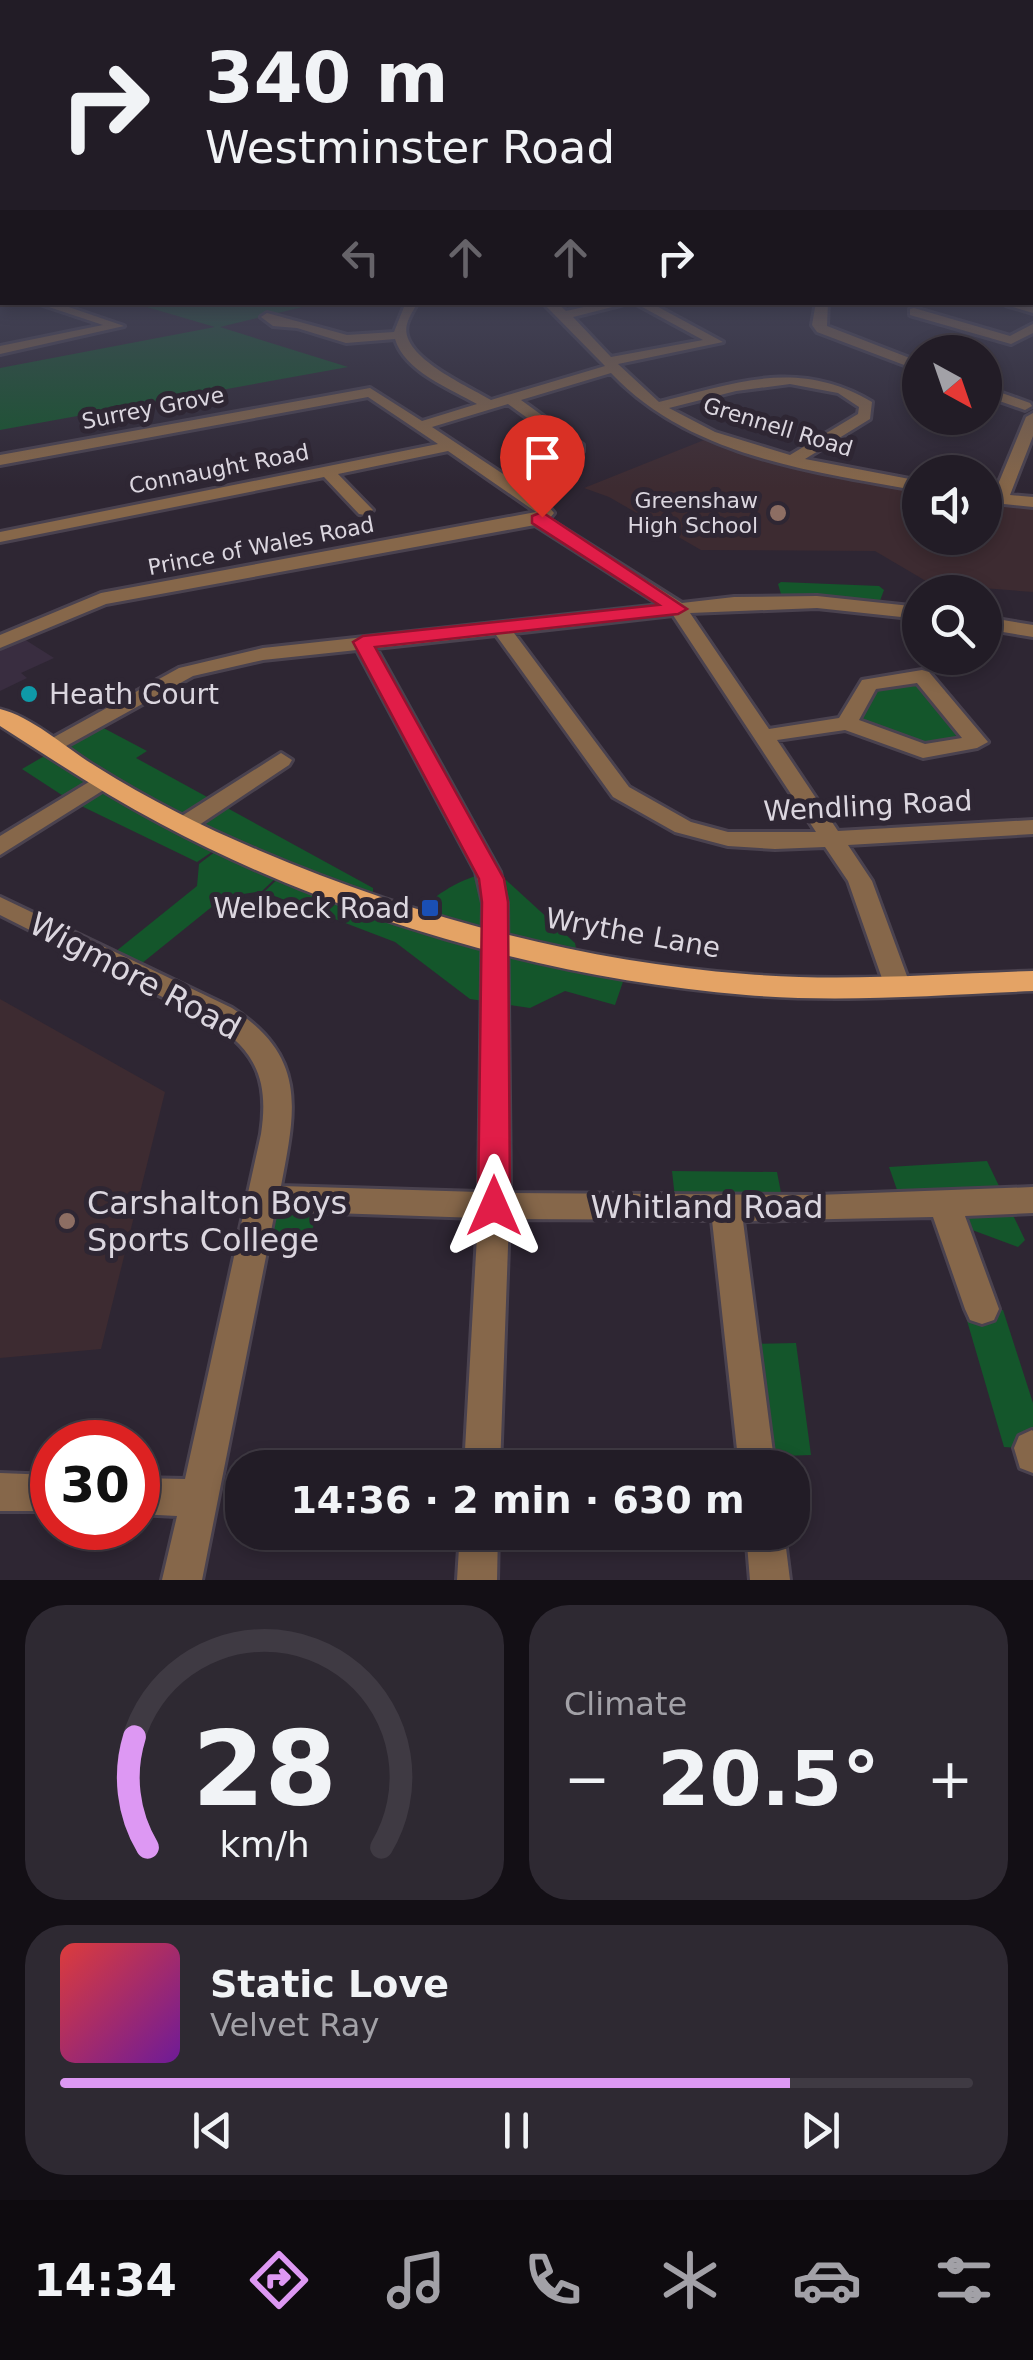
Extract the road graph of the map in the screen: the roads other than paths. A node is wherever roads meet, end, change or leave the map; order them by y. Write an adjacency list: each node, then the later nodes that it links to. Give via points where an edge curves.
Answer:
1 (46, 341): 6 (street)
2 (402, 341): 11 (street, via 409,356)
3 (589, 341): 8 (street, Grennell Road)
4 (714, 341): 8 (street)
5 (852, 341): 7 (street)
6 (0, 350)
7 (902, 360)
8 (611, 365): 9 (street); 12 (street, Grennell Road)
9 (509, 398): 11 (street); 16 (street)
10 (1002, 399): 13 (street)
11 (489, 405): 14 (street)
12 (656, 407): 18 (street, Grennell Road); 18 (street, via 782,378 819,384 867,405 865,416)
13 (1031, 411): 20 (street)
14 (423, 426): 15 (street, Surrey Grove); 17 (street, Surrey Grove, via 366,391)
15 (447, 447): 19 (street, Connaught Road); 25 (street, Surrey Grove, via 538,505 546,514)
16 (578, 448)
17 (0, 460)
18 (792, 460): 21 (street, Grennell Road)
19 (326, 470): 24 (street); 26 (street, Connaught Road)
20 (1002, 476)
21 (902, 482)
22 (1002, 499): 23 (street)
23 (1033, 502)
24 (365, 510)
25 (538, 520): 27 (street); 32 (street, Prince of Wales Road, via 101,599)
26 (0, 537)
27 (678, 609): 28 (street, via 817,602); 30 (street); 36 (street)
28 (902, 611)
29 (1002, 625): 31 (street)
30 (500, 627): 33 (street); 42 (street, Wendling Road, via 610,780 634,802 684,828 728,839)
31 (1033, 630)
32 (0, 642)
33 (363, 642): 37 (street, via 198,668); 45 (street, via 488,872)
34 (0, 716): 37 (main road, Wrythe Lane)
35 (847, 723): 35 (street, via 868,684 922,676 977,742 923,751); 36 (street)
36 (764, 736): 42 (street)
37 (49, 746): 39 (main road, Wrythe Lane)
38 (281, 760): 40 (street)
39 (102, 781): 40 (main road, Wrythe Lane); 43 (street)
40 (185, 824): 45 (main road, Wrythe Lane, via 284,872)
41 (1033, 827): 42 (street, Wendling Road)
42 (832, 839): 47 (street, via 860,881)
43 (0, 847)
44 (0, 905): 48 (street, Wigmore Road, via 222,1014 260,1046 280,1105)
45 (493, 940): 47 (main road, Wrythe Lane, via 708,981); 51 (street)
46 (1033, 981): 47 (main road, Wrythe Lane)
47 (898, 986)
48 (261, 1198): 51 (street, Whitland Road); 59 (street, Wigmore Road)
49 (1033, 1200): 50 (street, Whitland Road)
50 (944, 1202): 52 (street, Whitland Road); 53 (street)
51 (494, 1206): 52 (street, Whitland Road); 54 (street)
52 (726, 1208): 55 (street)
53 (982, 1308)
54 (483, 1450)
55 (755, 1450)
56 (0, 1492): 57 (street)
57 (30, 1493)
58 (160, 1497): 59 (street)
59 (198, 1498): 62 (street, Wigmore Road)
60 (478, 1550): 63 (street)
61 (767, 1550): 64 (street)
62 (182, 1580)
63 (477, 1580)
64 (770, 1580)

